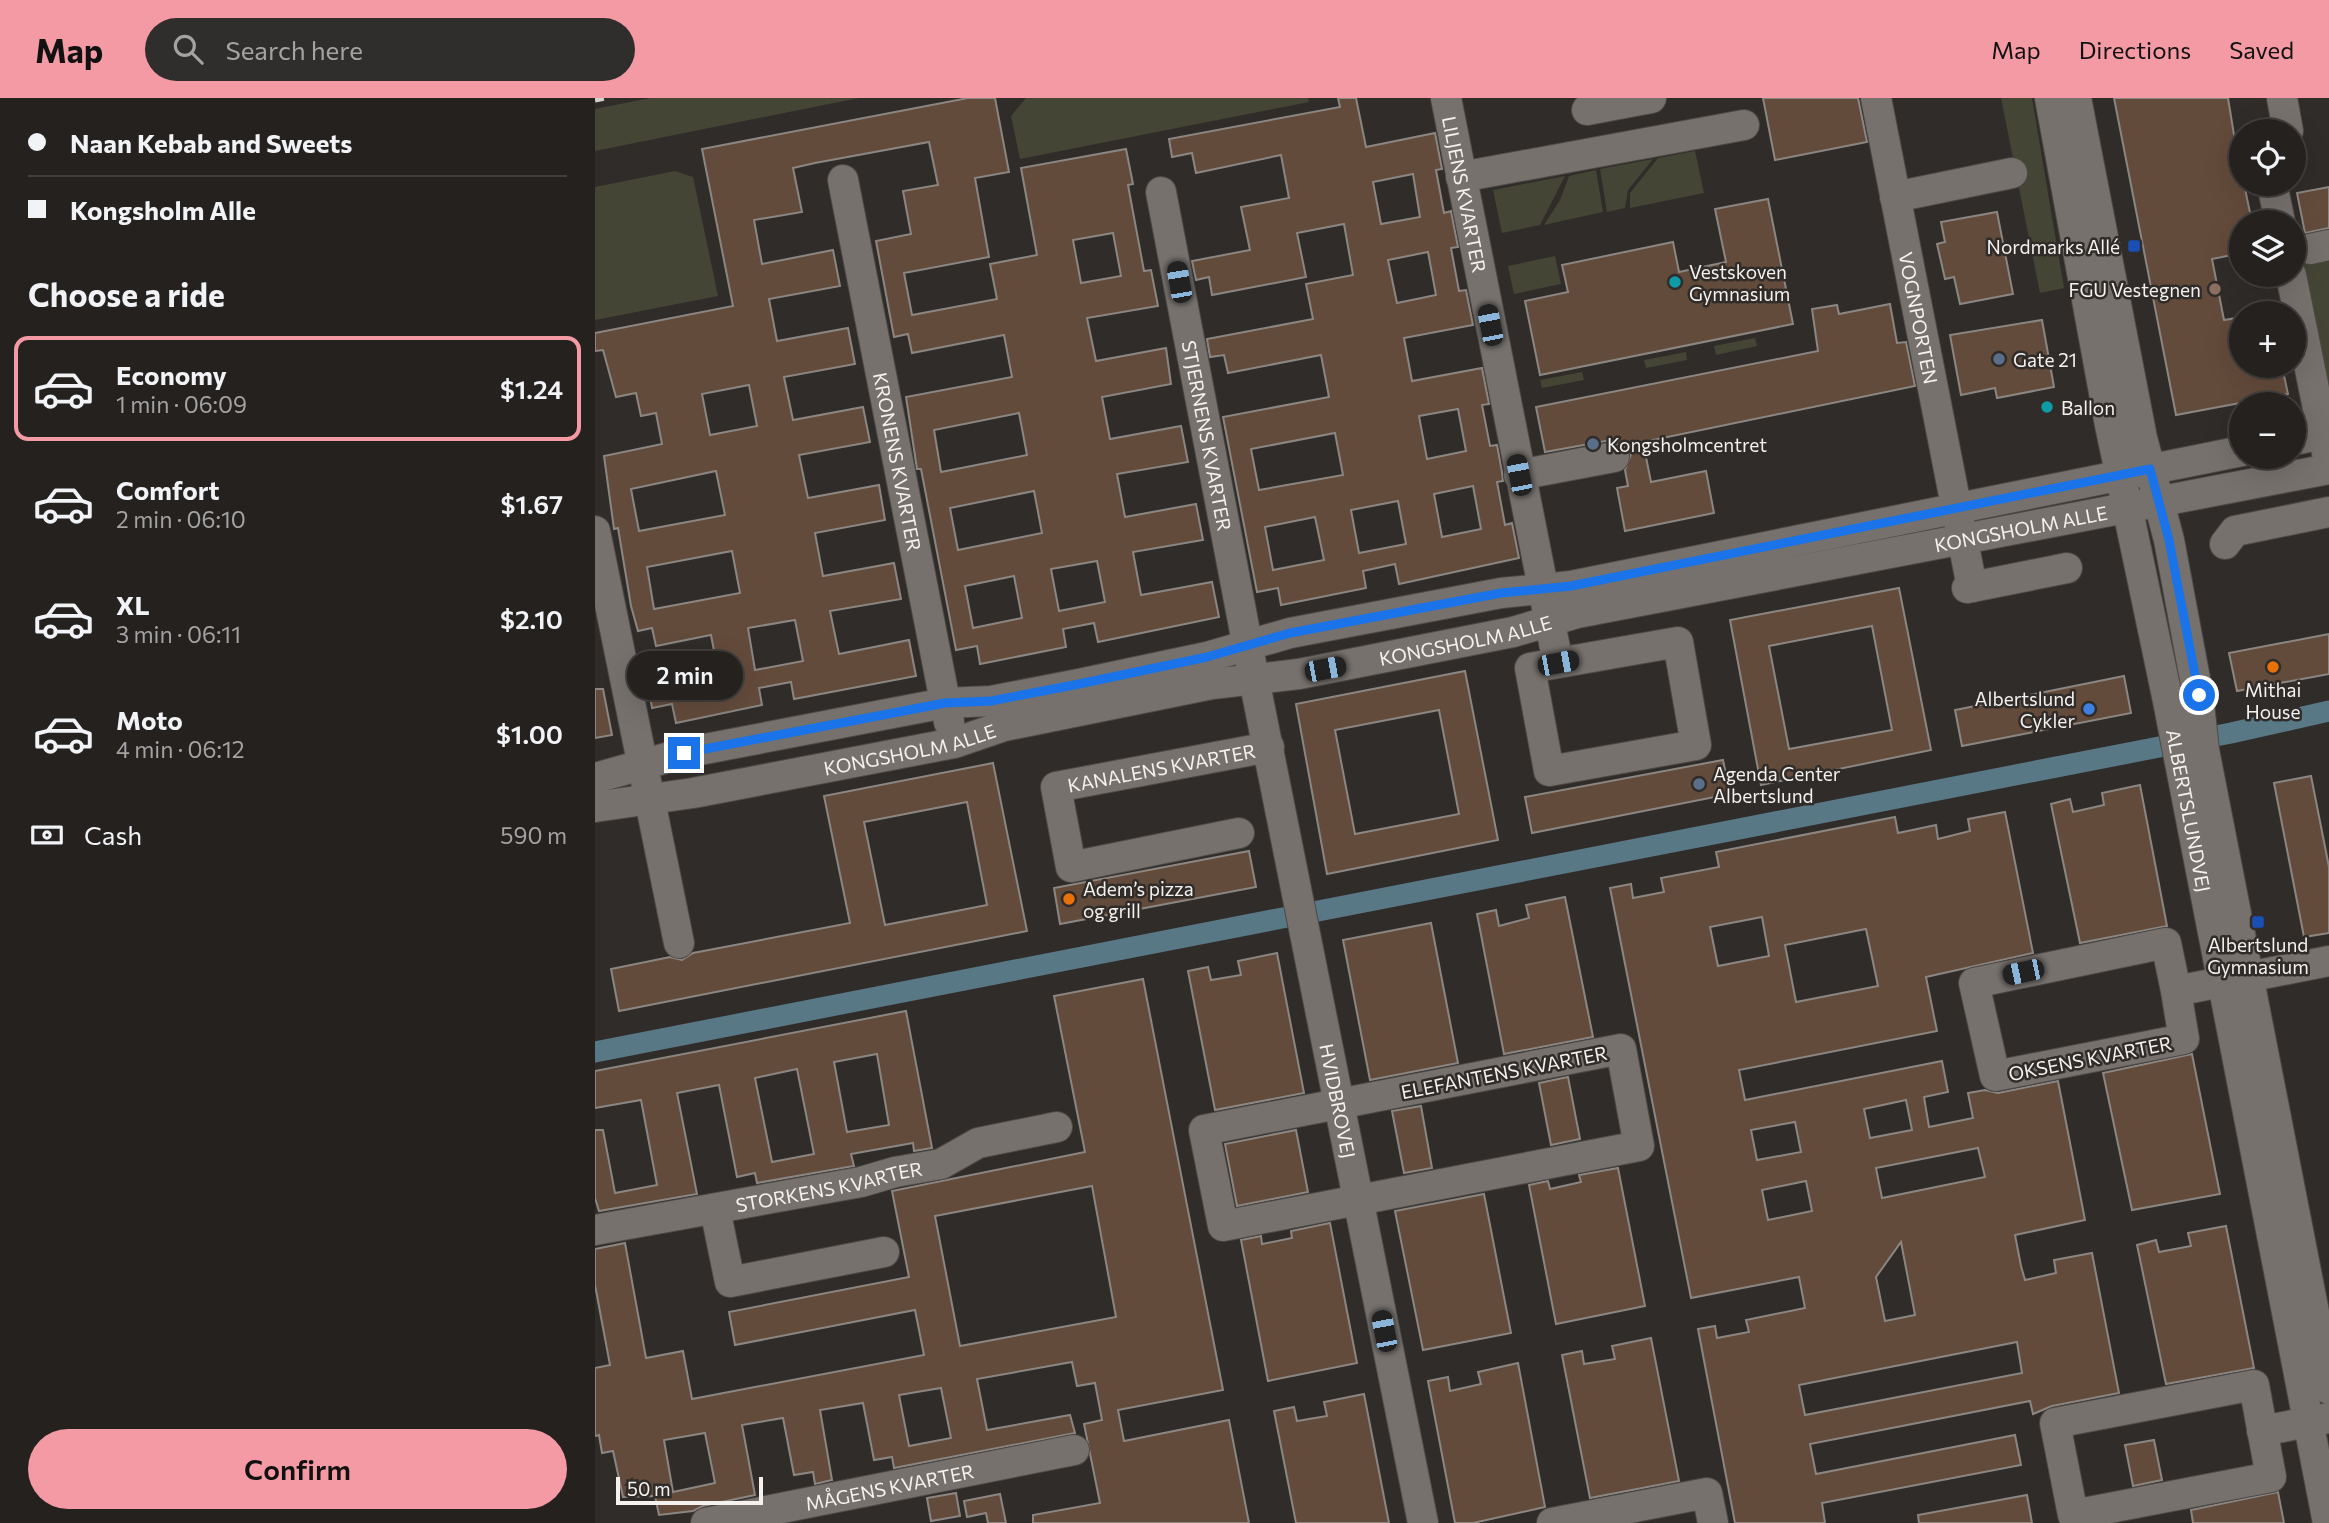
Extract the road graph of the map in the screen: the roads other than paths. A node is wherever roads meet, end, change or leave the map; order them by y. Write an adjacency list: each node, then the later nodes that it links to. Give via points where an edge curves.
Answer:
1 (1446, 98): 12 (street, LILJENS KVARTER)
2 (1651, 98): 7 (street)
3 (1876, 98): 15 (street, VOGNPORTEN)
4 (2050, 98): 22 (street, ALBERTSLUNDVEJ)
5 (2076, 98): 20 (street, ALBERTSLUNDVEJ)
6 (2281, 98): 8 (street)
7 (1586, 104): 10 (street)
8 (2285, 119)
9 (1744, 125): 10 (street)
10 (1595, 152): 12 (street)
11 (2012, 173): 15 (street)
12 (1461, 177): 23 (street, LILJENS KVARTER)
13 (843, 180): 37 (street, KRONENS KVARTER)
14 (1161, 192): 34 (street, STJERNENS KVARTER)
15 (1895, 197): 25 (street, VOGNPORTEN)
16 (2293, 287): 17 (street)
17 (2319, 443)
18 (2229, 454): 20 (street, KONGSHOLM ALLE)
19 (1614, 457): 23 (street)
20 (2150, 469): 22 (street, KONGSHOLM ALLE); 24 (street, ALBERTSLUNDVEJ)
21 (2329, 469): 24 (street, KONGSHOLM ALLE)
22 (2121, 474): 25 (street, KONGSHOLM ALLE); 26 (street, ALBERTSLUNDVEJ)
23 (1519, 475): 32 (street, LILJENS KVARTER)
24 (2158, 502): 26 (street, KONGSHOLM ALLE); 40 (street, ALBERTSLUNDVEJ, via 2199,695)
25 (1957, 508): 29 (street, VOGNPORTEN); 32 (street, KONGSHOLM ALLE)
26 (2129, 508): 29 (street, KONGSHOLM ALLE); 40 (street, ALBERTSLUNDVEJ, via 2168,701)
27 (2329, 512): 30 (street, via 2235,531)
28 (595, 531): 41 (street)
29 (1963, 538): 31 (street, via 1969,588); 33 (street, KONGSHOLM ALLE)
30 (2225, 544)
31 (2067, 568)
32 (1543, 589): 33 (street, LILJENS KVARTER); 34 (street, KONGSHOLM ALLE, via 1290,633)
33 (1549, 621): 35 (street); 36 (street, KONGSHOLM ALLE, via 1513,632)
34 (1248, 645): 36 (street, STJERNENS KVARTER); 37 (street, KONGSHOLM ALLE, via 1066,687 991,701)
35 (1558, 663): 35 (street, via 1530,668 1549,771 1696,746 1678,642)
36 (1255, 679): 38 (street, KONGSHOLM ALLE, via 1004,726); 39 (street, HVIDBROVEJ)
37 (945, 703): 38 (street, KRONENS KVARTER); 41 (street, KONGSHOLM ALLE)
38 (954, 743): 43 (street, KONGSHOLM ALLE)
39 (1269, 747): 45 (street, KANALENS KVARTER, via 1056,787 1071,867); 50 (street, HVIDBROVEJ)
40 (2192, 752): 48 (street, ALBERTSLUNDVEJ)
41 (644, 764): 42 (street, KONGSHOLM ALLE); 43 (street)
42 (595, 778)
43 (651, 799): 44 (street, KONGSHOLM ALLE); 46 (street)
44 (595, 807)
45 (1239, 833)
46 (680, 943)
47 (2329, 961): 48 (street)
48 (2236, 979): 49 (street); 56 (street, ALBERTSLUNDVEJ); 57 (street, ALBERTSLUNDVEJ)
49 (2176, 990): 49 (street, OKSENS KVARTER, via 2167,943 1974,983 1994,1076 2184,1039)
50 (1339, 1104): 52 (street, HVIDBROVEJ); 52 (street, via 1204,1130 1220,1214 1223,1226); 52 (street, ELEFANTENS KVARTER, via 1621,1049 1639,1146)
51 (1057, 1127): 53 (street, STORKENS KVARTER, via 978,1143 941,1164)
52 (1358, 1200): 61 (street, HVIDBROVEJ)
53 (715, 1209): 54 (street, STORKENS KVARTER); 55 (street, via 730,1282)
54 (595, 1230)
55 (884, 1252)
56 (2329, 1389)
57 (2319, 1420): 58 (street); 64 (street, ALBERTSLUNDVEJ)
58 (2262, 1430): 58 (street, via 2253,1385 2055,1423 2073,1515 2271,1477)
59 (1074, 1450): 60 (street, MÅGENS KVARTER)
60 (706, 1523)
61 (1423, 1523)
62 (1552, 1523): 63 (street, via 1707,1493)
63 (1713, 1523)
64 (2328, 1523)

